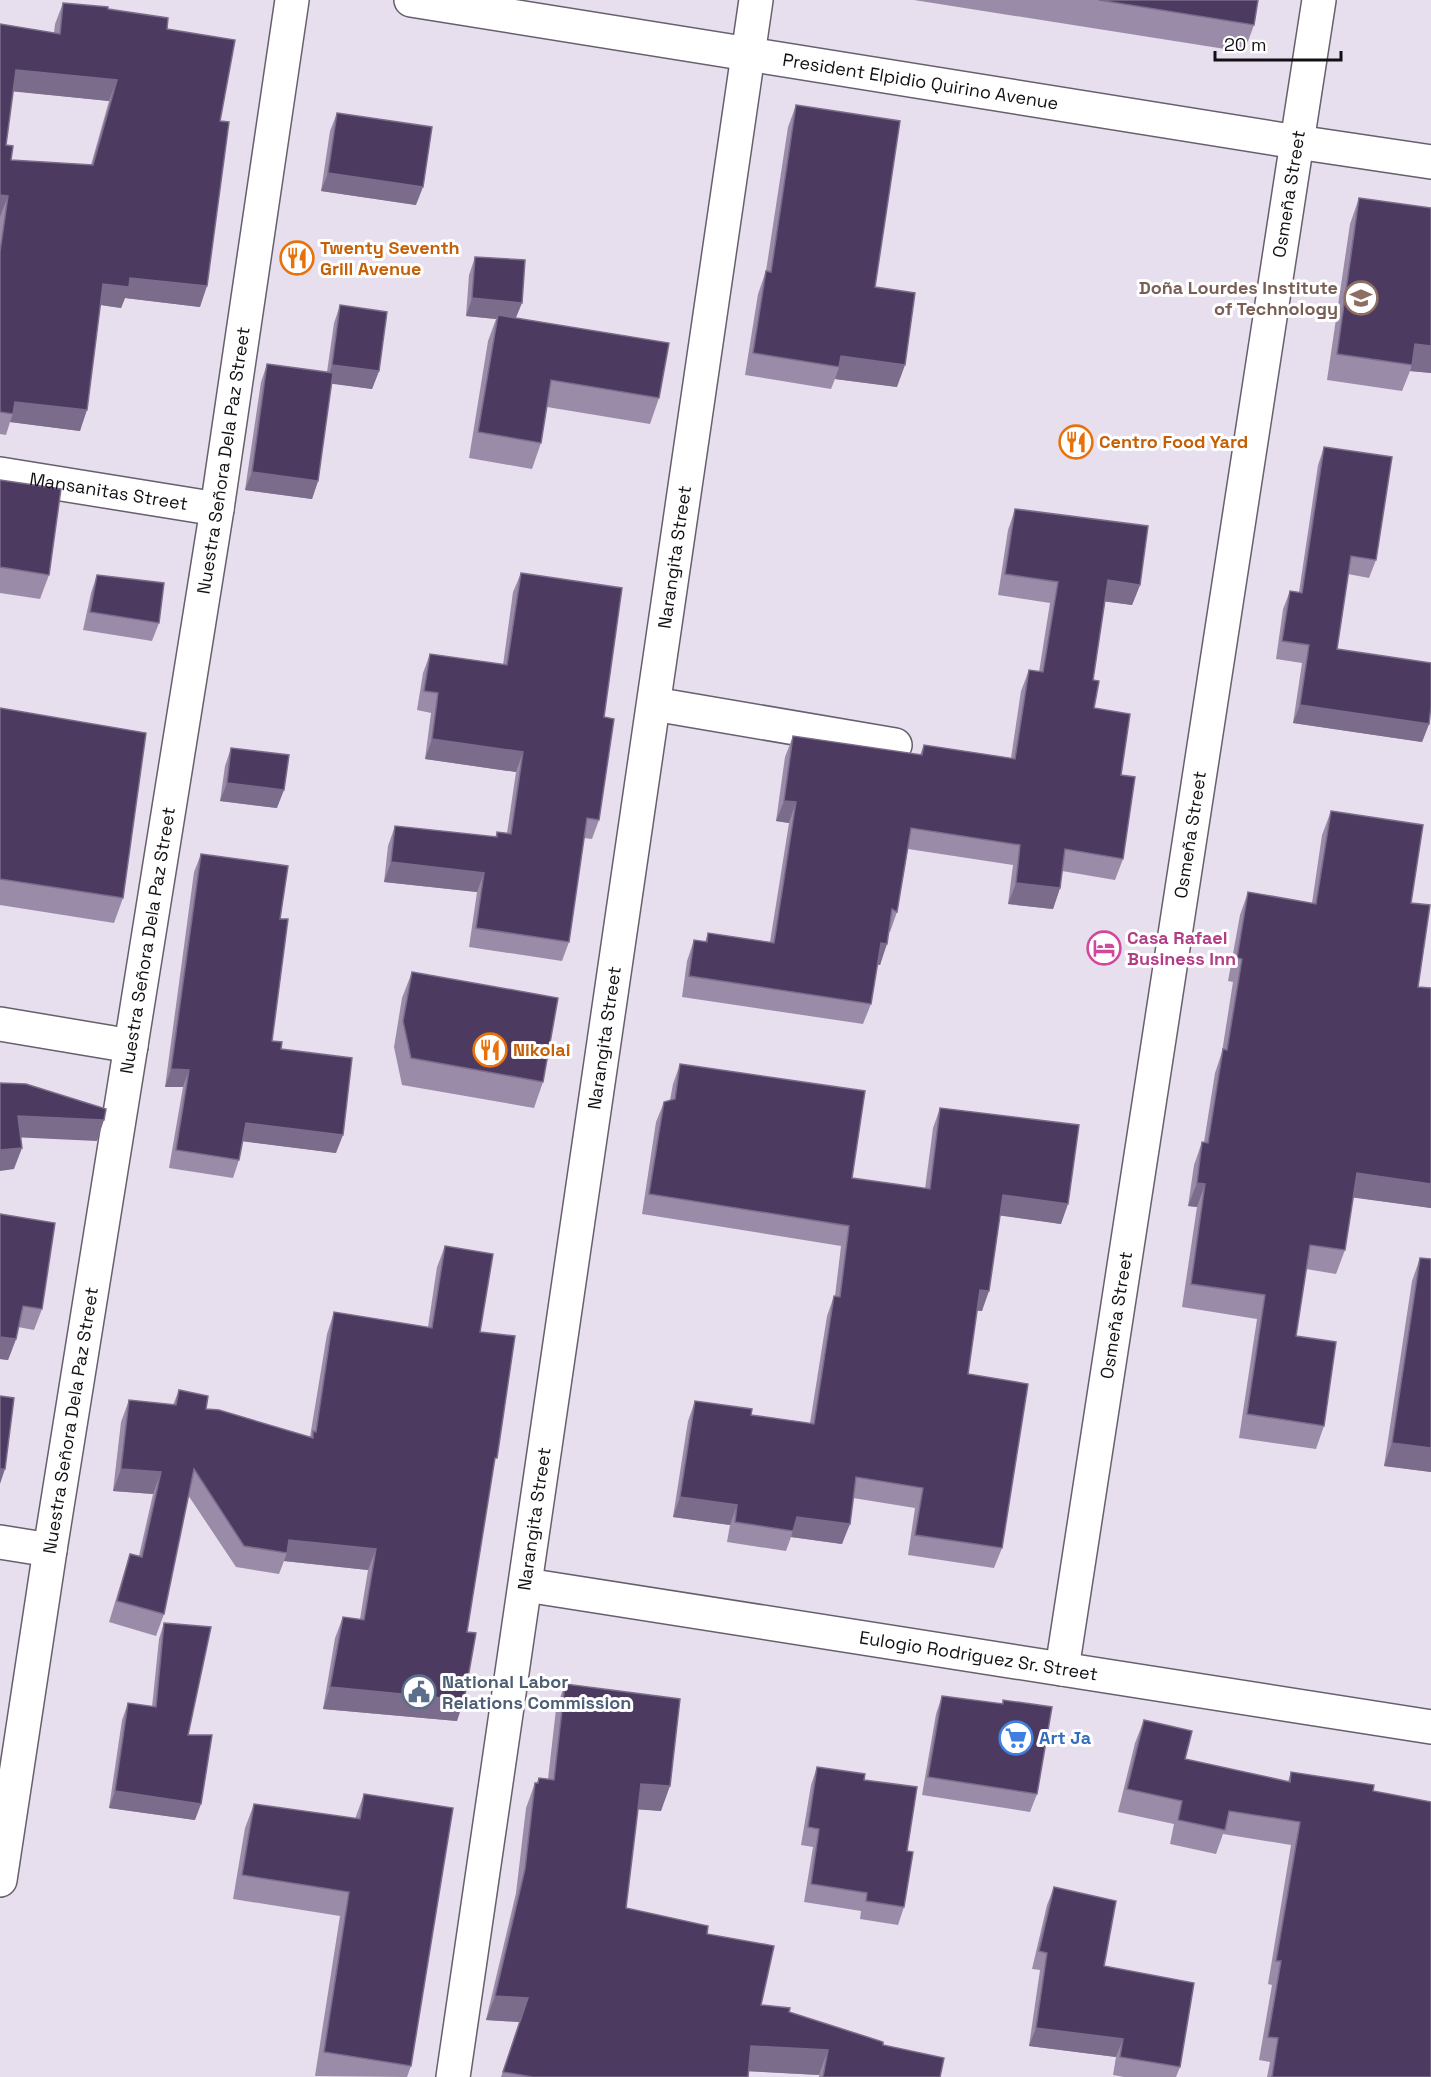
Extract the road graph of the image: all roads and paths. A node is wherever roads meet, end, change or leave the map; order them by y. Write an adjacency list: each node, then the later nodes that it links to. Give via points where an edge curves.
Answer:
1 (292, 0): 9 (street, Nuestra Señora Dela Paz Street)
2 (411, 0): 5 (street, President Elpidio Quirino Avenue)
3 (756, 0): 5 (street, Narangita Street)
4 (1319, 0): 6 (street, Osmeña Street)
5 (748, 55): 6 (street, President Elpidio Quirino Avenue); 10 (street, Narangita Street)
6 (1298, 142): 7 (street, President Elpidio Quirino Avenue); 17 (street, Osmeña Street)
7 (1431, 162)
8 (0, 474): 9 (street, Mansanitas Street)
9 (217, 509): 13 (street, Nuestra Señora Dela Paz Street)
10 (654, 704): 11 (street); 16 (street, Narangita Street)
11 (895, 745)
12 (0, 1024): 13 (street)
13 (131, 1046): 15 (street, Nuestra Señora Dela Paz Street)
14 (0, 1542): 15 (street)
15 (50, 1550): 19 (street, Nuestra Señora Dela Paz Street)
16 (526, 1585): 17 (street, Eulogio Rodriguez Sr. Street); 20 (street, Narangita Street)
17 (1062, 1669): 18 (street, Eulogio Rodriguez Sr. Street)
18 (1431, 1727)
19 (0, 1880)
20 (453, 2077)

